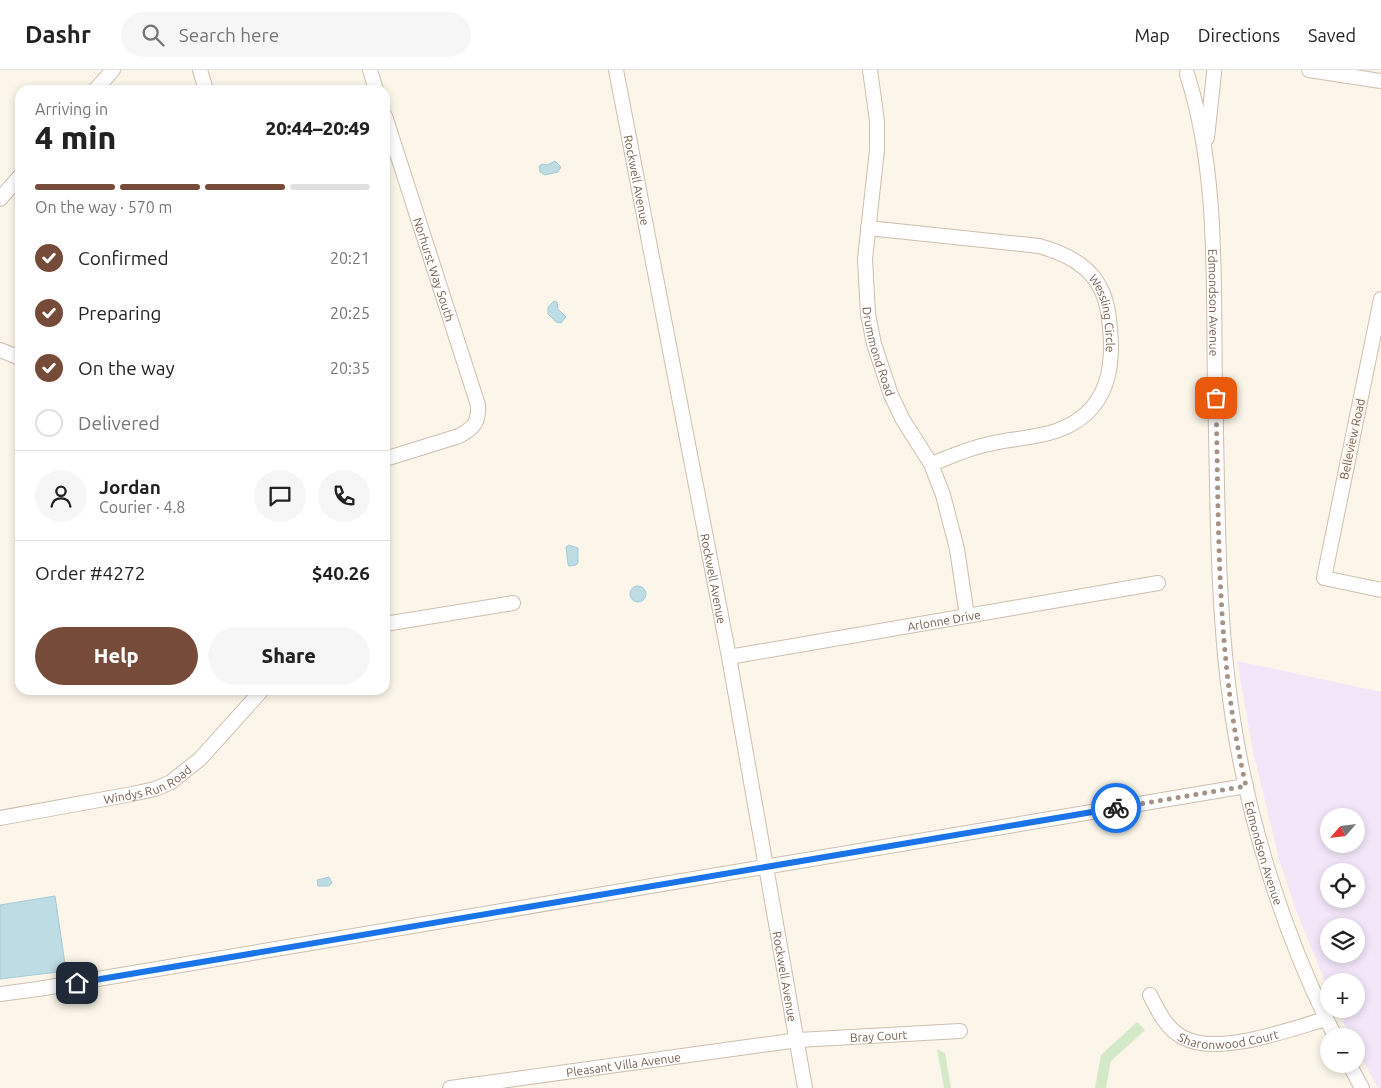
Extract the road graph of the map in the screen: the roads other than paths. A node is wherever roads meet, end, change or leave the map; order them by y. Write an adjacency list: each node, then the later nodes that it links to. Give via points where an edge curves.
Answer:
1 (113, 70): 10 (street)
2 (200, 70): 11 (street)
3 (370, 70): 12 (street)
4 (616, 70): 28 (street, Rockwell Avenue)
5 (870, 70): 17 (street, Drummond Road, via 878,150)
6 (1309, 70): 9 (street)
7 (1216, 71): 8 (street, via 1201,78); 14 (street, Edmondson Avenue)
8 (1186, 72): 14 (street, Edmondson Avenue)
9 (1381, 81)
10 (100, 85)
11 (204, 85)
12 (374, 85)
13 (390, 132): 21 (street, Norhurst Way South, via 478,405 476,424 470,431)
14 (1206, 152): 30 (street, Edmondson Avenue, via 1212,238 1219,576 1232,711)
15 (15, 182): 16 (street)
16 (0, 199)
17 (868, 228): 22 (street, Drummond Road, via 865,284 874,344 891,395); 22 (street, Wessling Circle, via 1039,246 1060,252 1088,269 1106,298 1110,370 1099,401 1089,413 1055,431 986,445)
18 (1381, 300): 24 (street, Belleview Road, via 1324,578)
19 (0, 350): 20 (street)
20 (15, 356)
21 (390, 457)
22 (931, 464): 26 (street, Drummond Road, via 951,522)
23 (1158, 583): 26 (street, Arlonne Drive)
24 (1381, 590)
25 (513, 603): 27 (street)
26 (967, 616): 28 (street, Arlonne Drive)
27 (390, 623)
28 (729, 658): 32 (street, Rockwell Avenue)
29 (258, 695): 31 (street, Windys Run Road, via 200,759 171,782 132,794)
30 (1246, 786): 32 (street); 35 (street, Edmondson Avenue, via 1284,914)
31 (0, 818)
32 (765, 868): 33 (street); 38 (street, Rockwell Avenue)
33 (0, 994)
34 (1150, 995): 35 (street, Sharonwood Court, via 1171,1029 1198,1043 1238,1042)
35 (1326, 1019): 36 (street, Edmondson Avenue)
36 (1331, 1028)
37 (960, 1031): 38 (street, Bray Court)
38 (798, 1040): 40 (street, Pleasant Villa Avenue); 41 (street, Rockwell Avenue)
39 (1354, 1073): 42 (street)
40 (450, 1088)
41 (805, 1088)
42 (1362, 1088)

